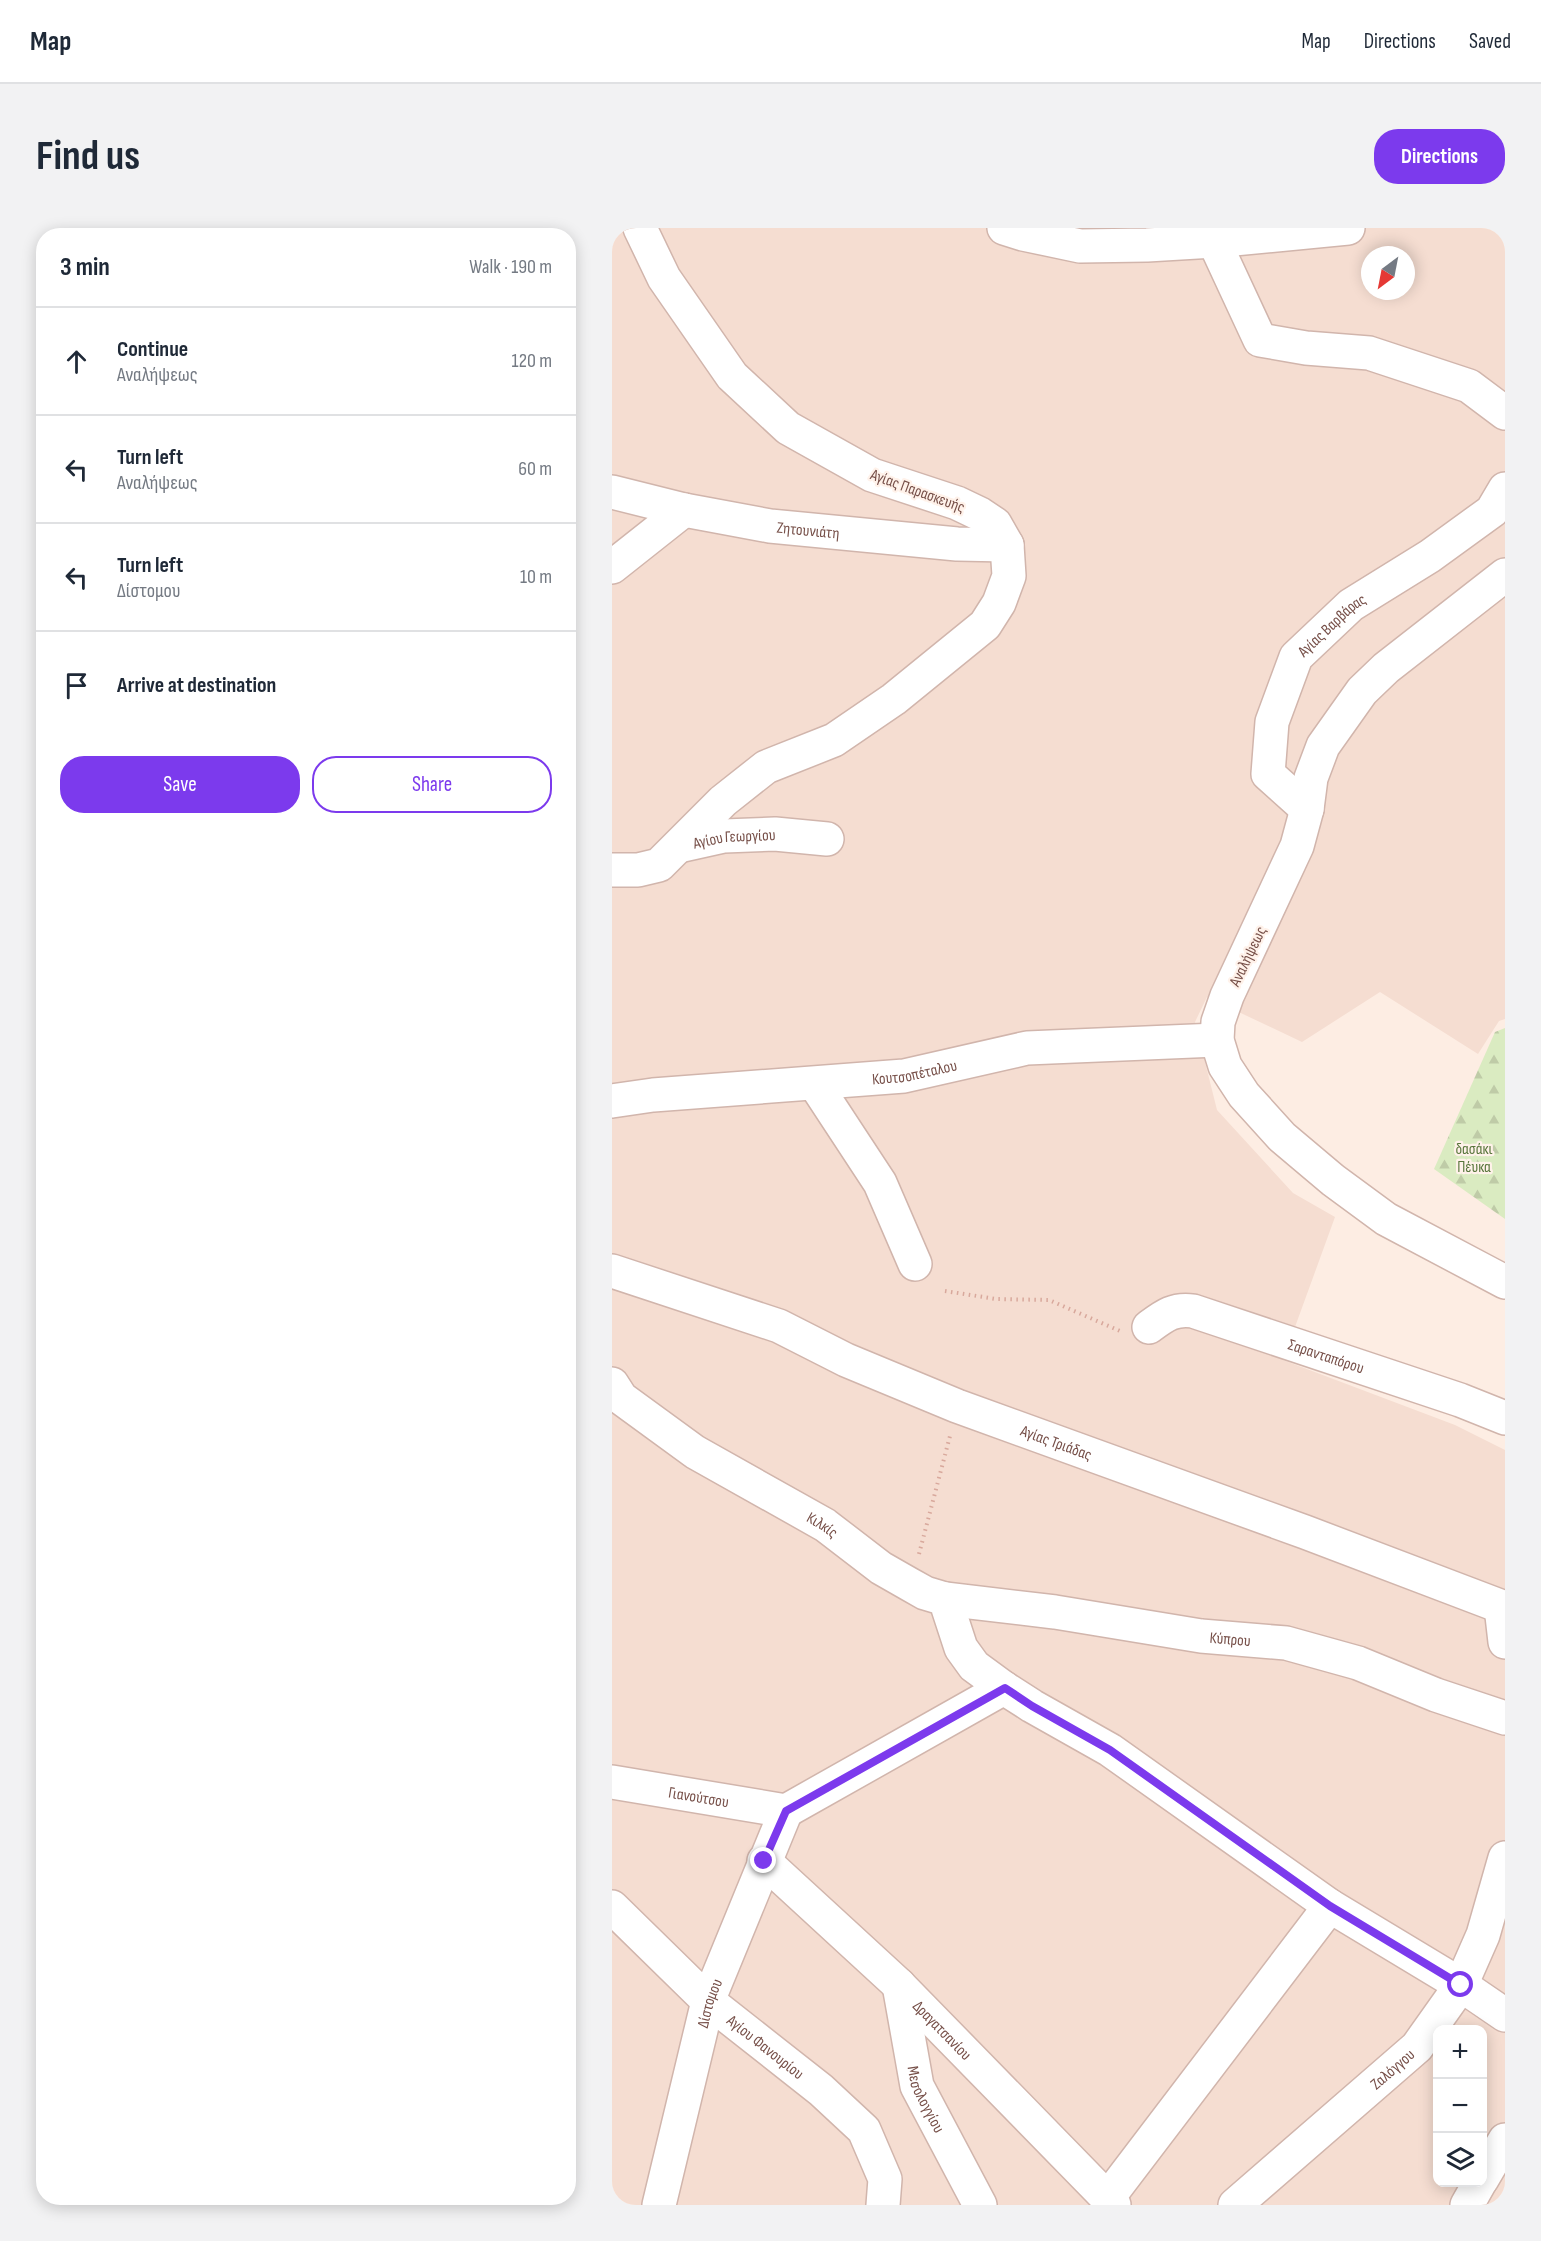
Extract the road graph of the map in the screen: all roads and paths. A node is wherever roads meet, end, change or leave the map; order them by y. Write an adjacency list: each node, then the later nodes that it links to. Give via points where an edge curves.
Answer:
1 (640, 228): 9 (street, Αγίας Παρασκευής, via 664,278 732,376 788,428 872,475 980,514 995,524)
2 (1004, 228): 4 (street, via 1080,246)
3 (1348, 228): 4 (street)
4 (1214, 241): 5 (street, via 1260,340 1369,353 1469,386)
5 (1505, 413)
6 (1505, 489): 12 (street, Αγίας Βαρβάρας, via 1492,511 1430,556 1351,605 1296,657 1272,722 1268,774)
7 (612, 492): 8 (street, Ζητουνιάτη)
8 (684, 510): 9 (street, Ζητουνιάτη, via 770,526); 10 (street)
9 (1007, 545): 14 (street, via 1009,576 985,625 894,699 834,740 766,768 723,801)
10 (612, 567)
11 (1505, 575): 12 (street, Αναλήψεως, via 1412,646 1362,691 1323,746 1311,778)
12 (1306, 809): 16 (street, Αναλήψεως, via 1297,846 1227,996 1218,1022)
13 (827, 839): 14 (street, Αγίου Γεωργίου, via 775,834 724,836)
14 (679, 846): 15 (street, Αγίου Γεωργίου, via 659,865)
15 (612, 870)
16 (1217, 1040): 17 (street, Κουτσοπέταλου, via 1027,1048 904,1076); 21 (street, Αναλήψεως, via 1225,1066 1244,1095 1282,1137 1316,1166 1386,1219)
17 (815, 1084): 18 (street, Κουτσοπέταλου); 19 (street, via 880,1184)
18 (612, 1101)
19 (915, 1264)
20 (612, 1271): 25 (street, Αγίας Τριάδας, via 778,1326 846,1360)
21 (1505, 1282)
22 (945, 1291): 23 (path, via 996,1299 1049,1300 1125,1333)
23 (1149, 1327): 26 (street, Σαρανταπόρου, via 1170,1312 1193,1311)
24 (612, 1384): 27 (street, Κιλκίς, via 621,1398 695,1452 825,1525)
25 (957, 1406): 27 (path); 29 (street, Αγίας Τριάδας)
26 (1505, 1418)
27 (909, 1584): 28 (street, Κιλκίς)
28 (945, 1599): 31 (street, via 961,1648 974,1666); 32 (street, Κύπρου, via 1201,1636 1286,1643 1358,1663)
29 (1503, 1608): 30 (street)
30 (1505, 1642)
31 (1005, 1688): 34 (street); 37 (street, via 1110,1750)
32 (1505, 1718)
33 (612, 1782): 34 (street, Γιανούτσου)
34 (786, 1811): 36 (street, Δίστομου)
35 (1505, 1858): 40 (street, Ζαλόγγου, via 1483,1935)
36 (764, 1861): 39 (street, Δραγατσανίου); 41 (street, Δίστομου)
37 (1330, 1906): 40 (street); 46 (street)
38 (612, 1907): 41 (street, Αγίου Φανουρίου)
39 (899, 1985): 46 (street, Δραγατσανίου); 49 (street, Μεσολογγίου, via 917,2086)
40 (1461, 1985): 42 (street); 50 (street, Ζαλόγγου, via 1417,2047)
41 (708, 2001): 47 (street, Δίστομου); 48 (street, Αγίου Φανουρίου, via 821,2090 864,2130 885,2179)
42 (1505, 2015)
43 (1505, 2139): 44 (street)
44 (1487, 2170)
45 (1478, 2187): 51 (street)
46 (1110, 2202)
47 (659, 2205)
48 (883, 2205)
49 (980, 2205)
50 (1235, 2205)
51 (1467, 2205)

